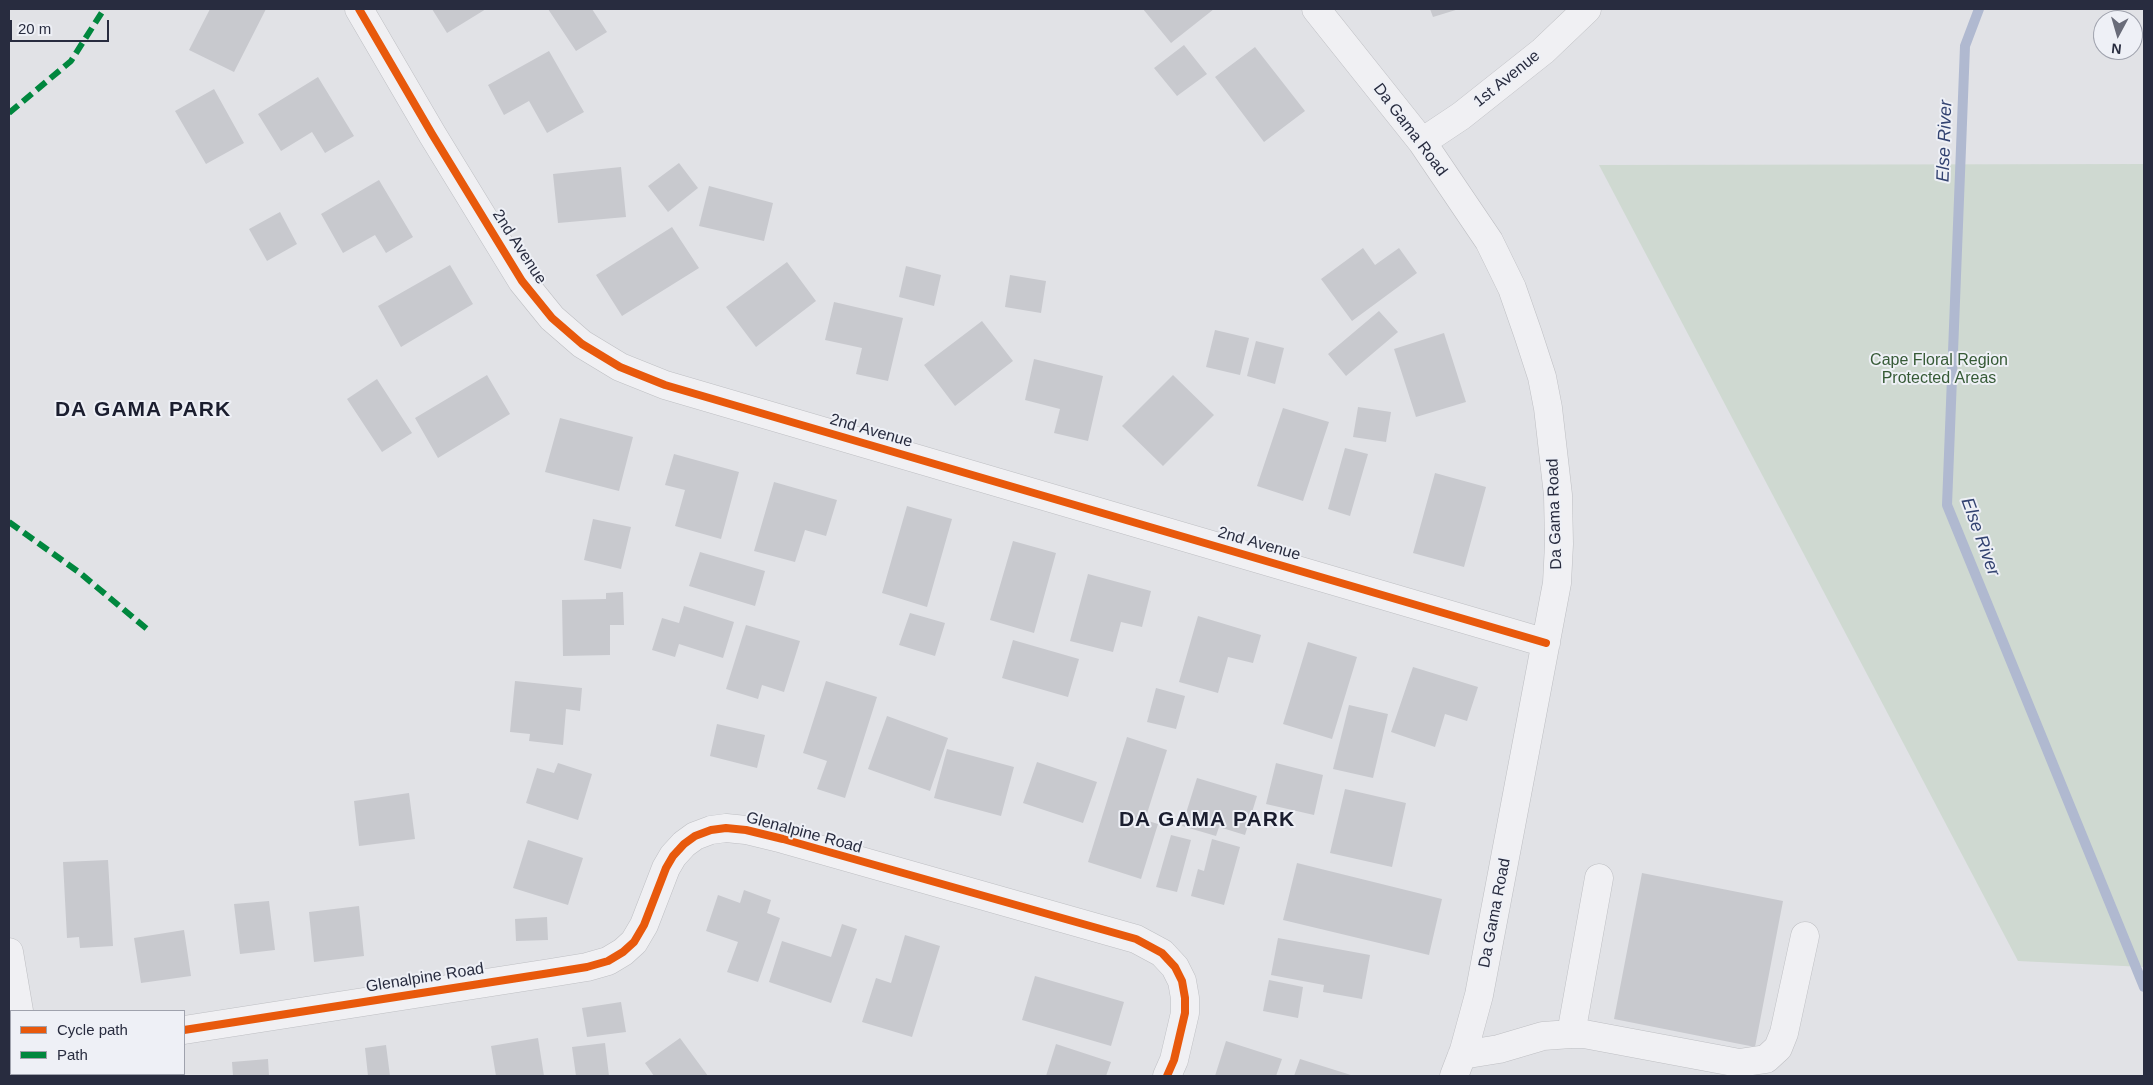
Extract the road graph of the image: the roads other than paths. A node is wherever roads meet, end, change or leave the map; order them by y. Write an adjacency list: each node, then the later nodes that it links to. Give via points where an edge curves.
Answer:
1 (359, 9): 5 (street, 2nd Avenue, via 522,281 552,318 582,344 620,367 665,385)
2 (1316, 9): 4 (street, Da Gama Road)
3 (1587, 9): 4 (street, 1st Avenue, via 1536,57)
4 (1422, 142): 5 (street, Da Gama Road, via 1489,240 1512,288 1542,377 1558,495 1559,544 1557,583)
5 (1546, 643): 12 (street, Da Gama Road, via 1479,995)
6 (1599, 878): 11 (street)
7 (1805, 936): 11 (street, via 1784,1033 1778,1048 1766,1059 1739,1062)
8 (9, 952): 9 (street)
9 (19, 1010)
10 (185, 1030): 13 (street, Glenalpine Road, via 587,967 608,961 634,942 673,856 695,836 726,828 783,839 1136,939 1162,953 1175,967 1185,998 1185,1013)
11 (1571, 1034): 12 (street, via 1543,1036)
12 (1458, 1066)
13 (1167, 1076)

